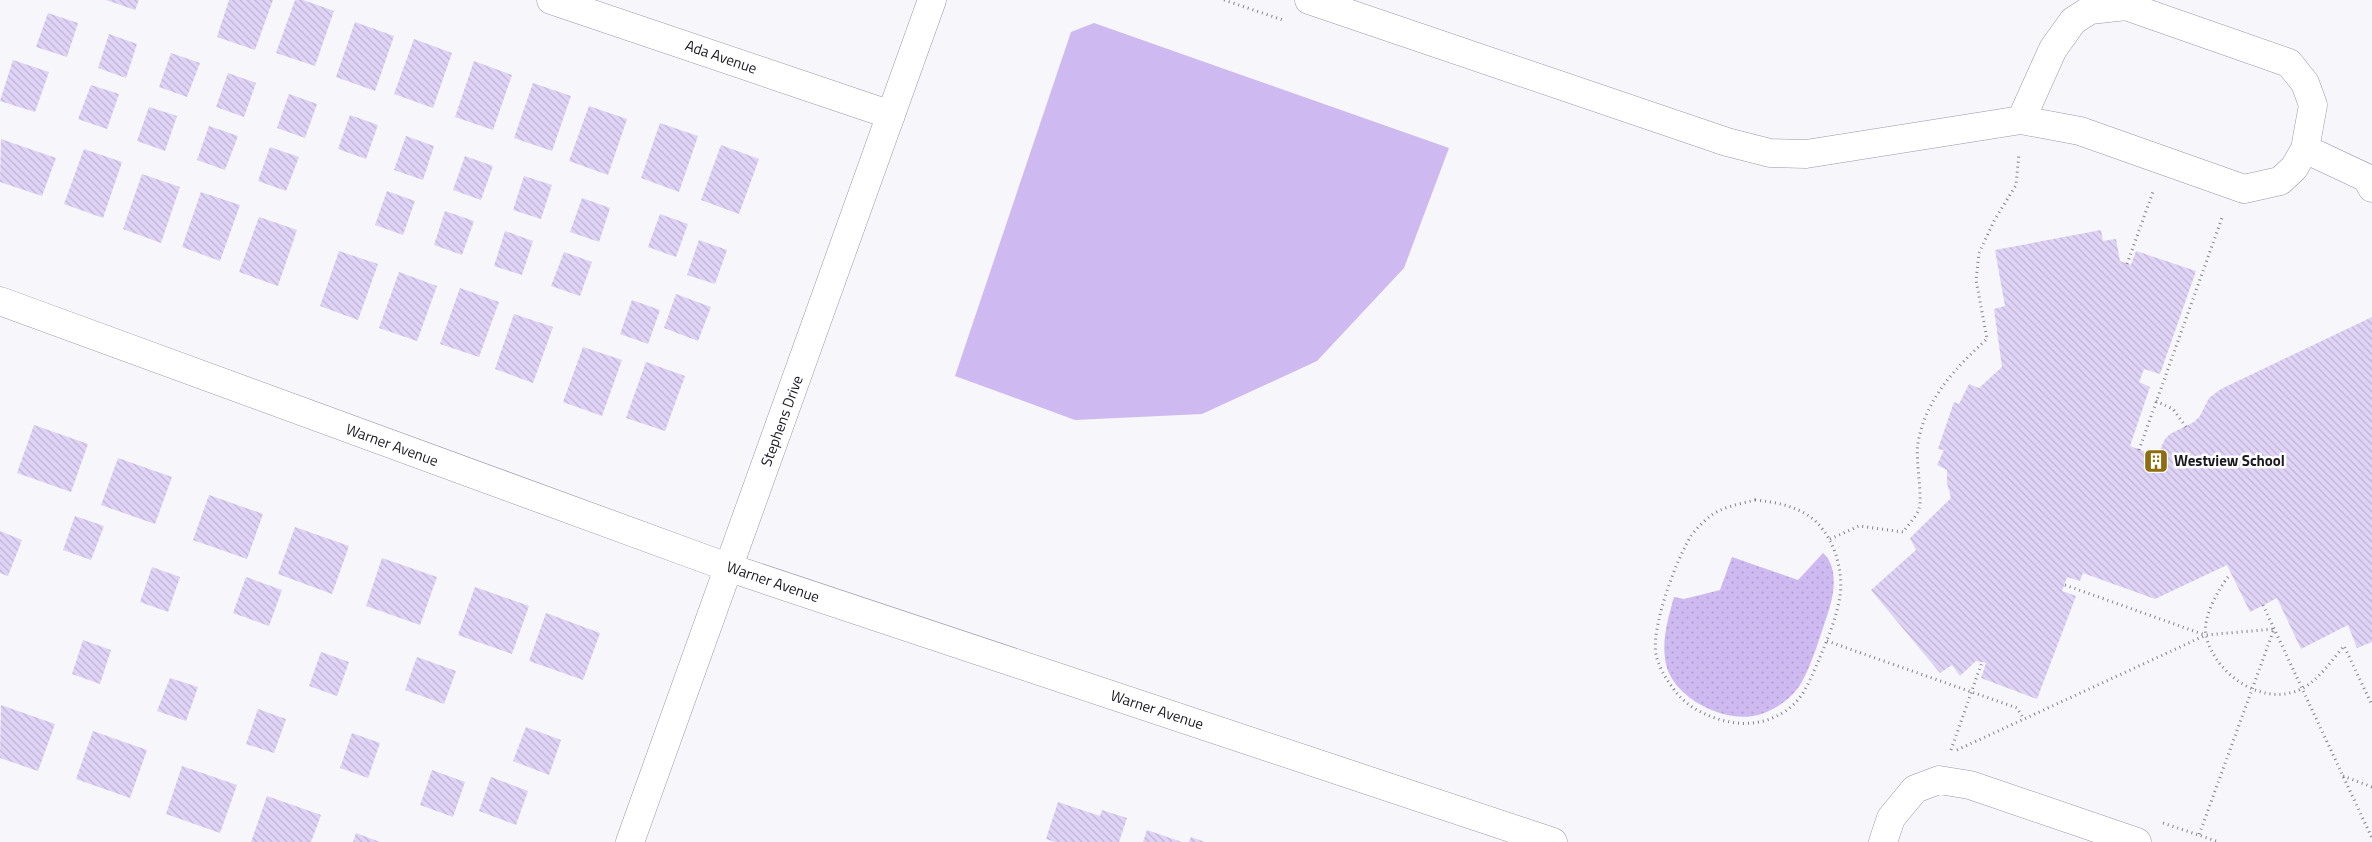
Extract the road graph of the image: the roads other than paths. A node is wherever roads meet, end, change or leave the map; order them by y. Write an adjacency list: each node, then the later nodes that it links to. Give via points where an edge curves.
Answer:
1 (551, 0): 4 (street, Ada Avenue)
2 (932, 0): 4 (street, Stephens Drive)
3 (1309, 0): 5 (street, via 1727,142 1770,153 1806,154)
4 (891, 115): 9 (street, Stephens Drive)
5 (2021, 120): 6 (street, via 2080,132 2244,189 2280,181 2294,168); 6 (street, via 2053,49 2073,21 2090,10 2126,6 2289,63 2305,83 2313,105)
6 (2305, 149): 7 (street, via 2367,178)
7 (2372, 188)
8 (0, 301): 9 (street, Warner Avenue)
9 (730, 568): 10 (street, Stephens Drive); 11 (street, Warner Avenue)
10 (630, 842)
11 (1553, 842)
12 (1883, 842): 13 (street, via 1891,818 1915,789 1939,780 1970,785)
13 (2137, 842)

